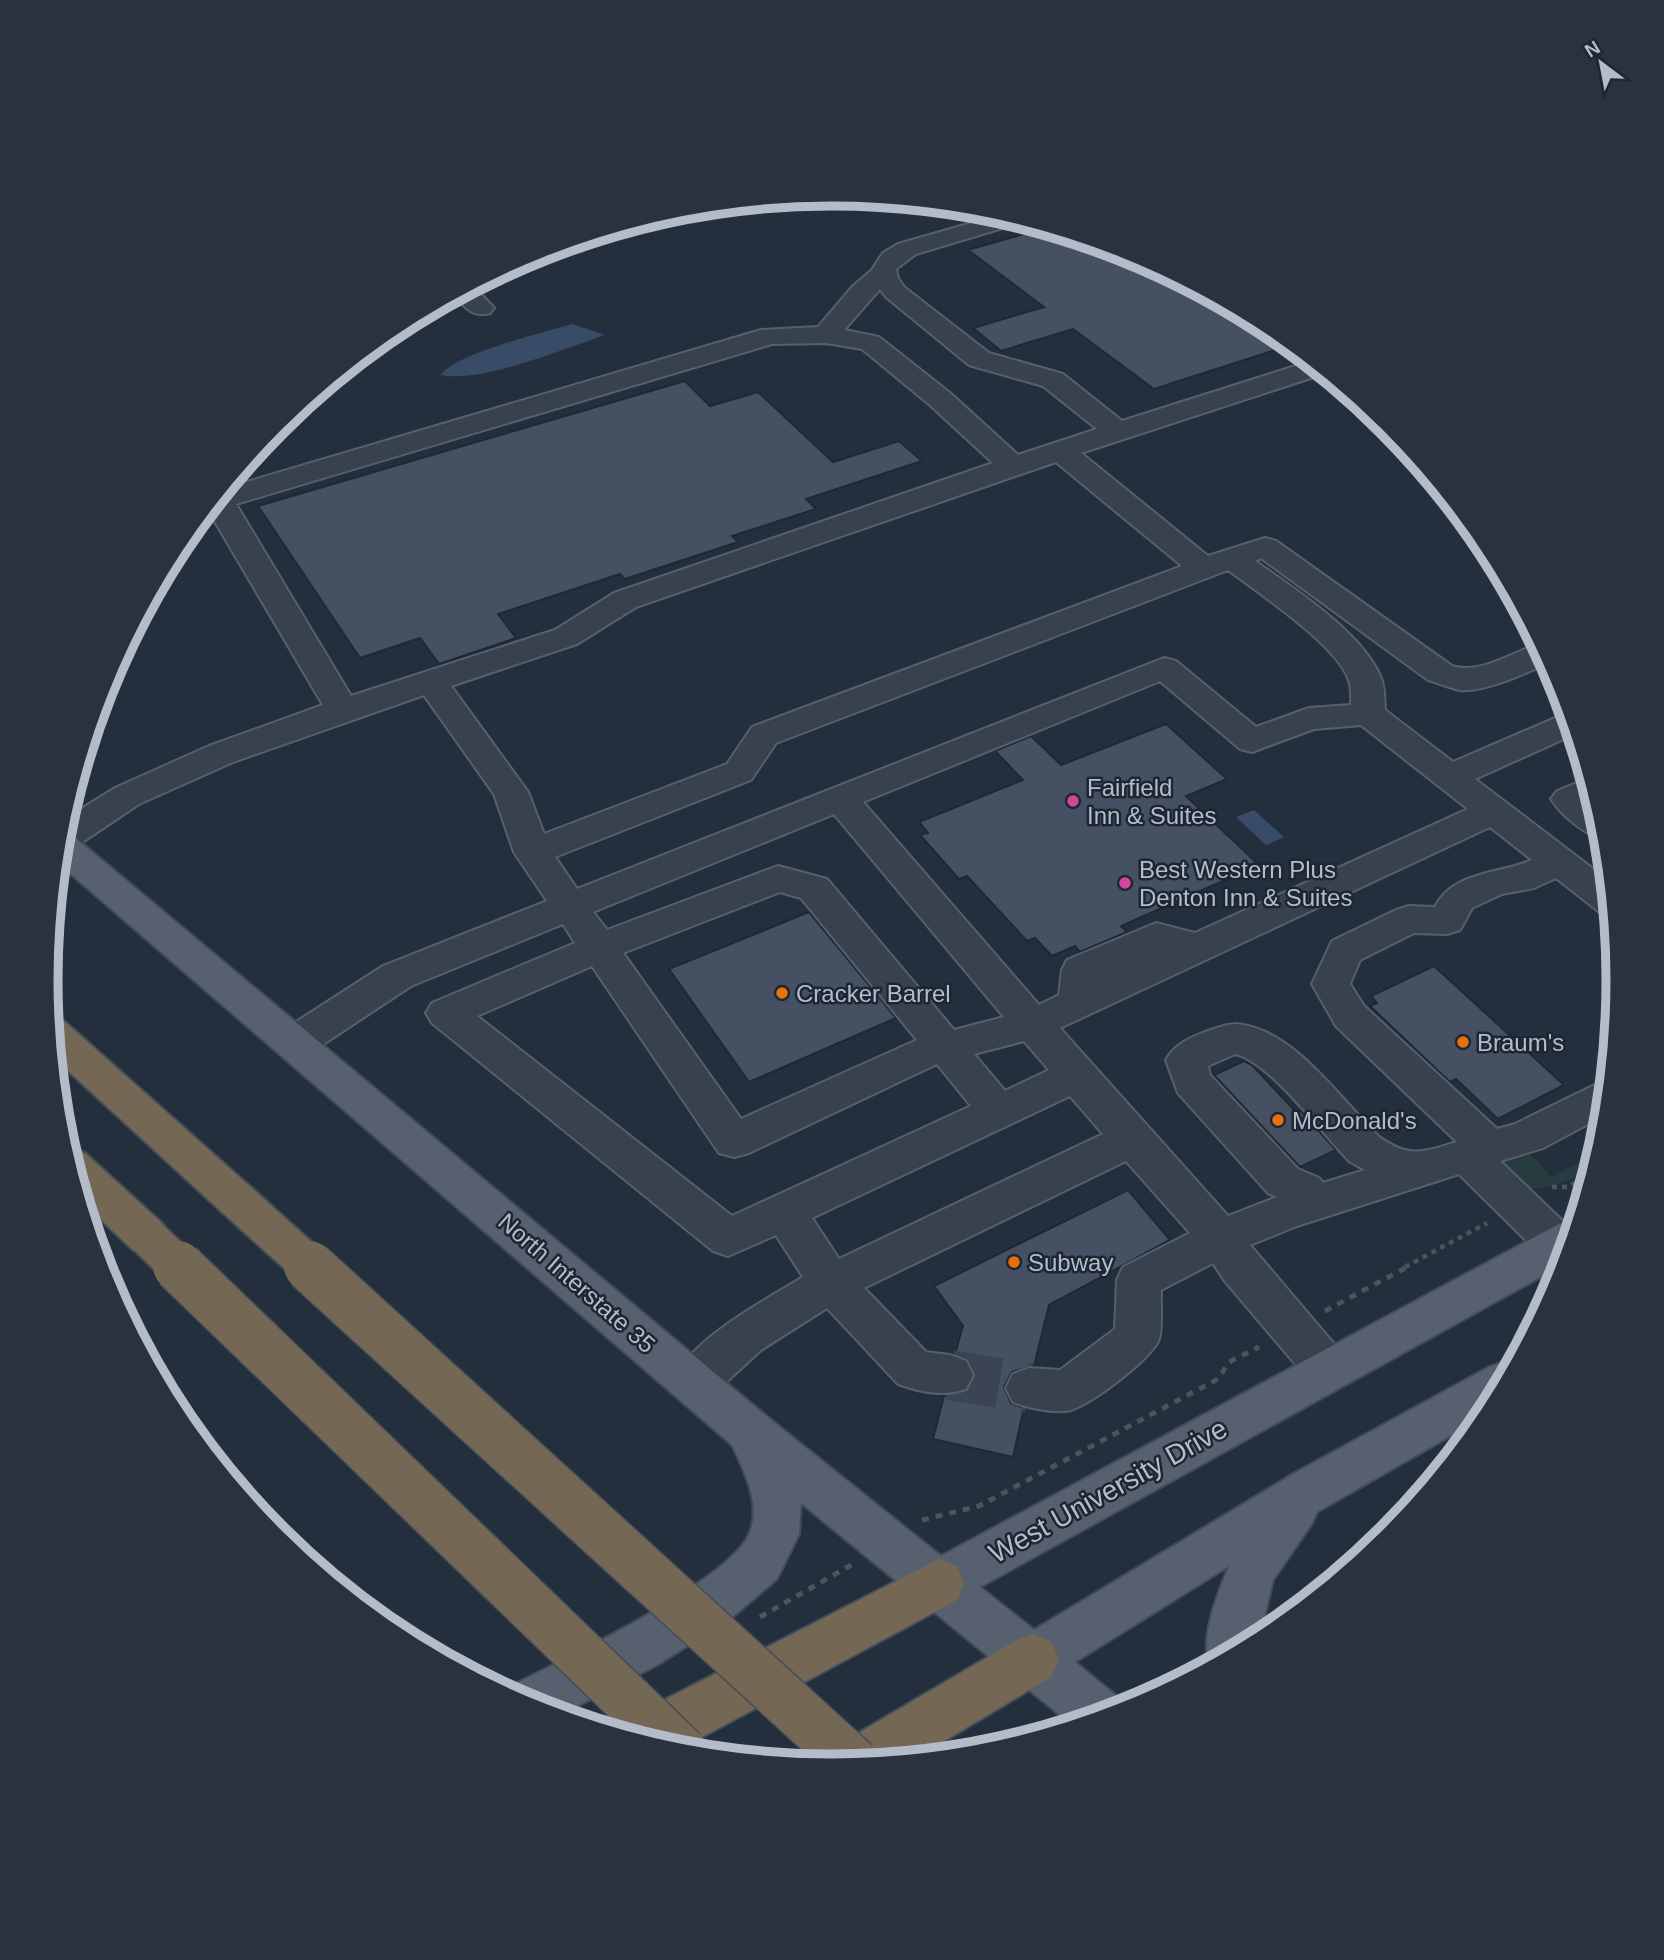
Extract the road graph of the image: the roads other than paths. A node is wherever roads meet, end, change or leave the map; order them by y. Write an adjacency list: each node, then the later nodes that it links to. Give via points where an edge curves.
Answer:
1 (996, 224): 2 (street, via 907,249 892,258)
2 (884, 273): 3 (street, via 862,291); 5 (street, via 894,292 979,359 1053,380)
3 (826, 335): 7 (street, via 870,343); 8 (street, via 771,336)
4 (1308, 370): 5 (street)
5 (1117, 431): 6 (street)
6 (1059, 450): 7 (street); 10 (street)
7 (1013, 466): 12 (street, via 640,594 614,605 566,637)
8 (229, 496)
9 (219, 507): 13 (street)
10 (1218, 564): 11 (street, via 1265,547 1440,673 1463,680); 14 (street, via 1308,617 1357,665 1366,684); 23 (street, via 764,735 739,772)
11 (1535, 657)
12 (431, 681): 13 (street); 23 (street, via 511,792)
13 (342, 710): 21 (street, via 167,776)
14 (1368, 714): 16 (street); 18 (street, via 1309,719 1252,741 1164,668)
15 (1563, 726): 16 (street)
16 (1449, 777): 19 (street)
17 (1583, 793): 20 (street, via 1569,799)
18 (841, 799): 26 (street); 28 (street)
19 (1494, 811): 24 (street); 28 (street)
20 (1588, 814)
21 (72, 833)
22 (69, 851): 30 (main road, North Interstate 35)
23 (532, 852): 26 (street)
24 (1560, 862): 25 (street); 36 (street, via 1521,879 1495,882 1457,900 1447,921 1409,919 1345,951 1331,984 1350,1016)
25 (1602, 895)
26 (569, 907): 27 (street); 30 (street, via 397,976)
27 (601, 947): 31 (street, via 778,879 814,888); 31 (street, via 734,1141 919,1054); 40 (street, via 446,1013 728,1238)
28 (1033, 1024): 31 (street); 32 (street)
29 (60, 1039): 60 (highway, bridge)
30 (296, 1042): 47 (main road, North Interstate 35)
31 (944, 1047): 34 (street)
32 (1076, 1075): 34 (street); 35 (street)
33 (1596, 1100): 36 (street, via 1528,1136)
34 (998, 1111): 40 (street)
35 (1132, 1139): 41 (street); 44 (street)
36 (1478, 1152): 37 (street); 42 (street, via 1519,1206)
37 (1418, 1171): 39 (street); 39 (street, via 1366,1151 1257,1044 1236,1039 1186,1060 1192,1082 1283,1181 1304,1190)
38 (84, 1178): 58 (highway, bridge)
39 (1315, 1203): 41 (street)
40 (784, 1212): 44 (street)
41 (1221, 1238): 45 (street, via 1240,1267); 48 (street, via 1139,1280 1137,1338 1068,1391)
42 (1561, 1238)
43 (1559, 1244): 45 (main road, West University Drive)
44 (831, 1283): 46 (street, via 914,1370); 47 (street, via 745,1336)
45 (1329, 1371): 52 (main road, West University Drive)
46 (950, 1375)
47 (694, 1383): 50 (main road, North Interstate 35)
48 (1028, 1388)
49 (1486, 1395): 51 (main road)
50 (748, 1430): 52 (main road, North Interstate 35); 55 (main road, via 767,1465 778,1505 775,1534 760,1563 711,1603 639,1648)
51 (1310, 1490): 53 (main road, via 1250,1570); 54 (main road)
52 (939, 1583): 54 (main road, North Interstate 35); 57 (highway, West University Drive)
53 (1233, 1642)
54 (1033, 1659): 56 (main road, North Interstate 35); 59 (highway)
55 (542, 1697)
56 (1092, 1709)
57 (655, 1733)
58 (665, 1735)
59 (874, 1753)
60 (845, 1754)

